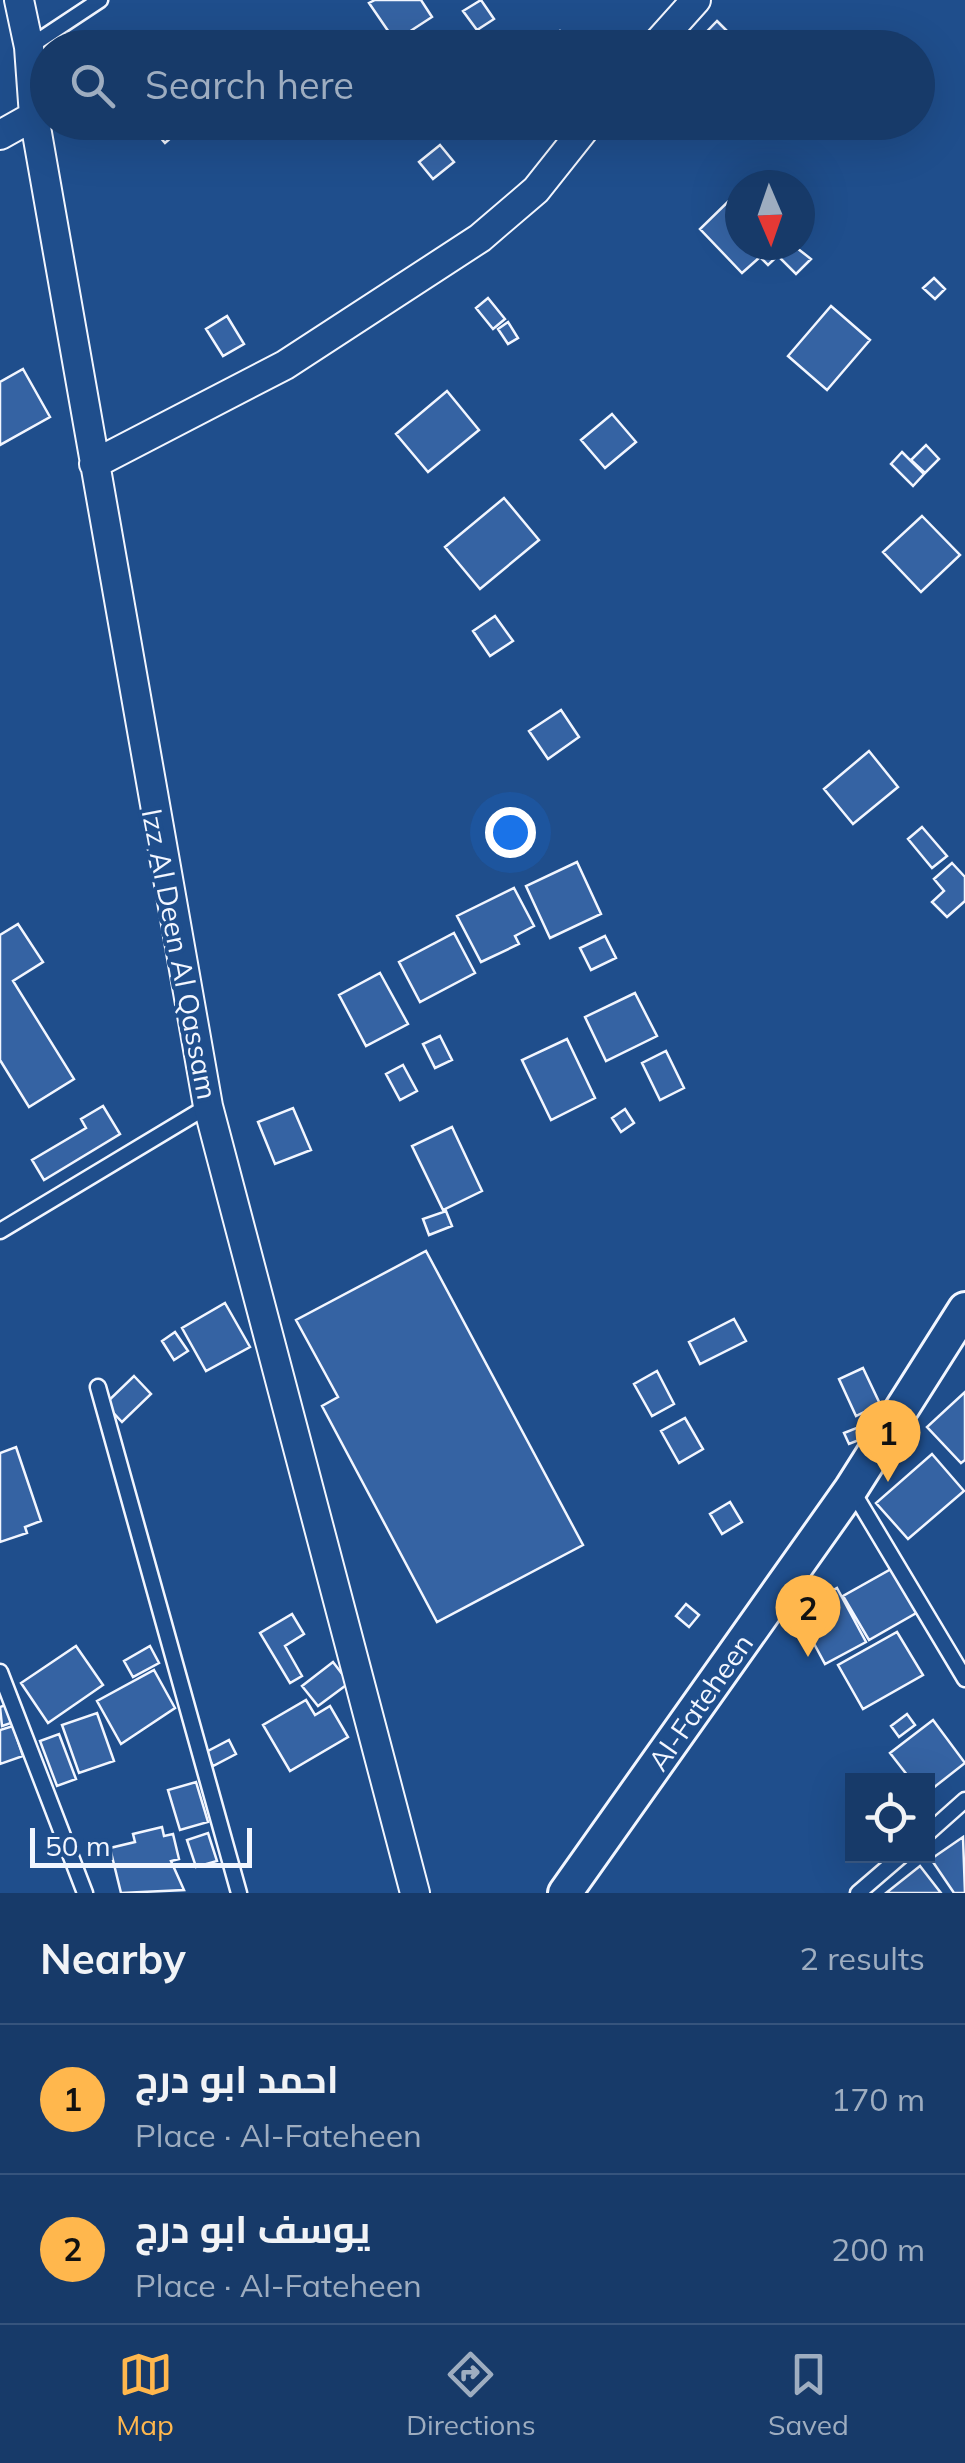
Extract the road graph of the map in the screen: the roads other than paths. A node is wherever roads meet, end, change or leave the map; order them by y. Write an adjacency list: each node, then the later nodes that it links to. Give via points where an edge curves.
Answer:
1 (19, 0): 6 (street, Izz Al Deen Al Qassam)
2 (100, 0): 4 (lane)
3 (696, 0): 5 (street)
4 (54, 30)
5 (669, 30)
6 (29, 46): 7 (street, Izz Al Deen Al Qassam)
7 (30, 60)
8 (30, 118): 9 (street)
9 (0, 135)
10 (38, 140): 12 (street, Izz Al Deen Al Qassam)
11 (576, 140): 12 (street, via 536,190 480,238 285,365)
12 (94, 464): 13 (street, Izz Al Deen Al Qassam)
13 (208, 1106): 14 (lane); 25 (street, Izz Al Deen Al Qassam)
14 (0, 1231)
15 (965, 1309): 17 (street, Al-Fateheen)
16 (98, 1387): 24 (lane)
17 (851, 1489): 19 (lane); 26 (street, Al-Fateheen)
18 (0, 1672): 23 (lane)
19 (965, 1678)
20 (965, 1800): 21 (lane)
21 (935, 1827)
22 (893, 1863): 27 (lane)
23 (85, 1893)
24 (239, 1893)
25 (415, 1893)
26 (564, 1893)
27 (858, 1893)

